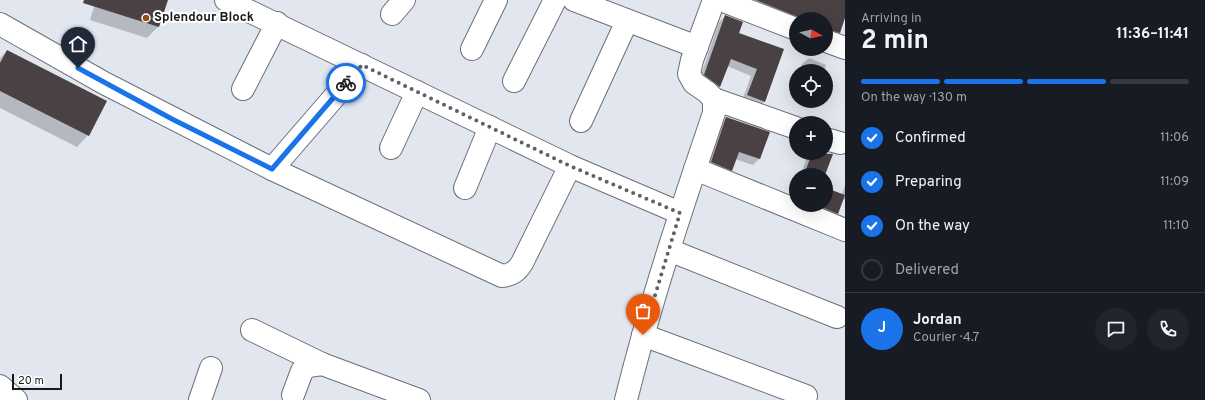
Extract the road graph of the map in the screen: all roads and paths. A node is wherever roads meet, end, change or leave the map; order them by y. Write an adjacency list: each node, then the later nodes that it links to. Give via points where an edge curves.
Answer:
1 (226, 0): 8 (street)
2 (496, 0): 14 (street)
3 (555, 0): 16 (street)
4 (574, 0): 7 (street)
5 (714, 0): 12 (street)
6 (721, 0): 10 (street)
7 (627, 21): 12 (street); 20 (street)
8 (277, 23): 15 (street); 17 (street)
9 (0, 24): 25 (street, via 111,87)
10 (789, 26)
11 (833, 44): 13 (street)
12 (697, 47): 19 (street, via 689,74 694,83 708,92)
13 (845, 48)
14 (472, 50)
15 (362, 65): 18 (street); 25 (street)
16 (514, 81)
17 (243, 89)
18 (417, 92): 22 (street); 23 (street)
19 (714, 100): 21 (street); 26 (street, via 714,112)
20 (581, 121)
21 (789, 126)
22 (490, 127): 24 (street); 27 (street)
23 (392, 148)
24 (570, 166): 25 (street, via 518,270 511,275 502,276); 28 (street)
25 (272, 169)
26 (695, 169): 28 (street); 29 (street)
27 (465, 188)
28 (680, 213): 30 (street)
29 (845, 230)
30 (669, 250): 31 (street); 33 (street)
31 (837, 317)
32 (252, 330): 34 (street)
33 (643, 335): 38 (street); 42 (street)
34 (322, 364): 37 (street, via 308,366 302,372); 41 (street)
35 (211, 368): 40 (street)
36 (0, 386): 39 (street)
37 (293, 395)
38 (806, 396)
39 (16, 400)
40 (200, 400)
41 (419, 400)
42 (626, 400)

